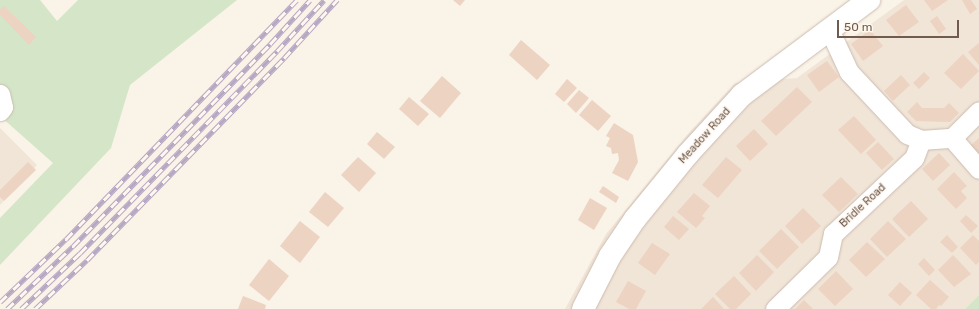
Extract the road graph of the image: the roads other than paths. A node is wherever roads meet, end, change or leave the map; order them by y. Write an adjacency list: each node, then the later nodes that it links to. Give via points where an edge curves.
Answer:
1 (869, 0): 2 (street, Meadow Road)
2 (829, 29): 7 (street, via 849,72 907,134); 9 (street, Meadow Road, via 742,95 688,154 635,219 610,256)
3 (0, 94): 4 (street, via 3,107)
4 (0, 111)
5 (979, 111): 6 (street)
6 (952, 138): 7 (street); 8 (street)
7 (921, 140): 10 (street, Bridle Road, via 914,158 833,234 828,257)
8 (979, 169)
9 (583, 309)
10 (775, 309)

